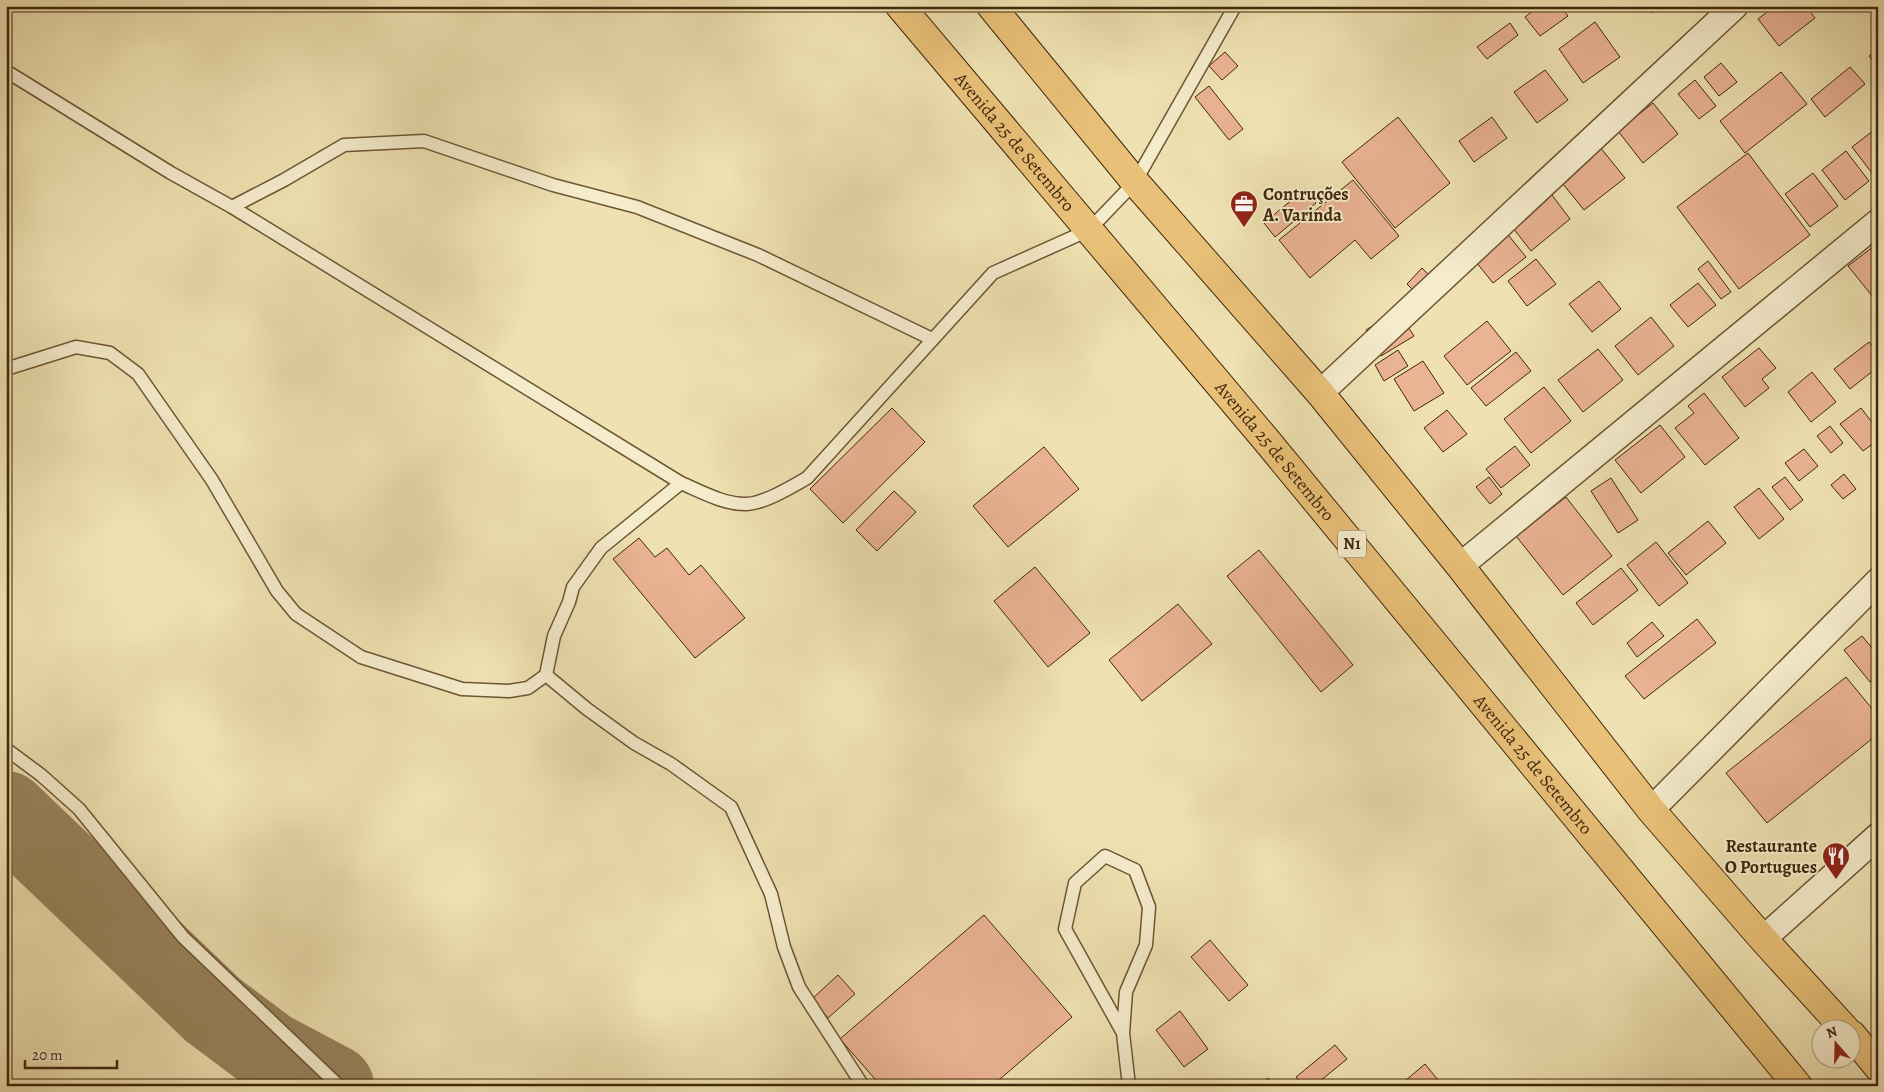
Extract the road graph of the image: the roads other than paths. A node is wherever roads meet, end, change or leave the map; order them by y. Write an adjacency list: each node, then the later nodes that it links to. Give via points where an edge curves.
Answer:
1 (900, 6): 9 (highway, Avenida 25 de Setembro / N1)
2 (991, 6): 6 (highway)
3 (1235, 6): 6 (lane)
4 (1735, 6): 12 (street)
5 (6, 72): 7 (lane)
6 (1135, 182): 9 (lane); 12 (highway)
7 (232, 207): 10 (lane, via 344,144 424,141 553,185 637,207 758,255); 13 (lane)
8 (1878, 222): 14 (street)
9 (1089, 230): 10 (lane, via 993,274); 28 (highway, Avenida 25 de Setembro / N1)
10 (932, 339): 13 (lane, via 807,478 780,493 747,504 720,499)
11 (6, 369): 16 (lane, via 76,347 110,353 138,374 212,480 277,591 296,614 361,657 462,689 509,692 528,688)
12 (1320, 392): 14 (highway)
13 (681, 483): 16 (lane, via 601,548 573,587 554,636)
14 (1460, 566): 18 (highway)
15 (1878, 580): 18 (street)
16 (546, 675): 26 (lane, via 634,743 671,764 731,807 771,894 798,987)
17 (6, 749): 25 (lane, via 79,809 183,937)
18 (1651, 810): 20 (highway)
19 (1878, 836): 20 (street)
20 (1763, 939): 21 (highway)
21 (1837, 1020)
22 (1123, 1033): 22 (lane, via 1126,992 1146,945 1149,907 1135,870 1104,856 1075,883 1065,929); 27 (lane)
23 (1862, 1047): 24 (highway)
24 (1878, 1067)
25 (339, 1086)
26 (864, 1086)
27 (1129, 1086)
28 (1798, 1086)

